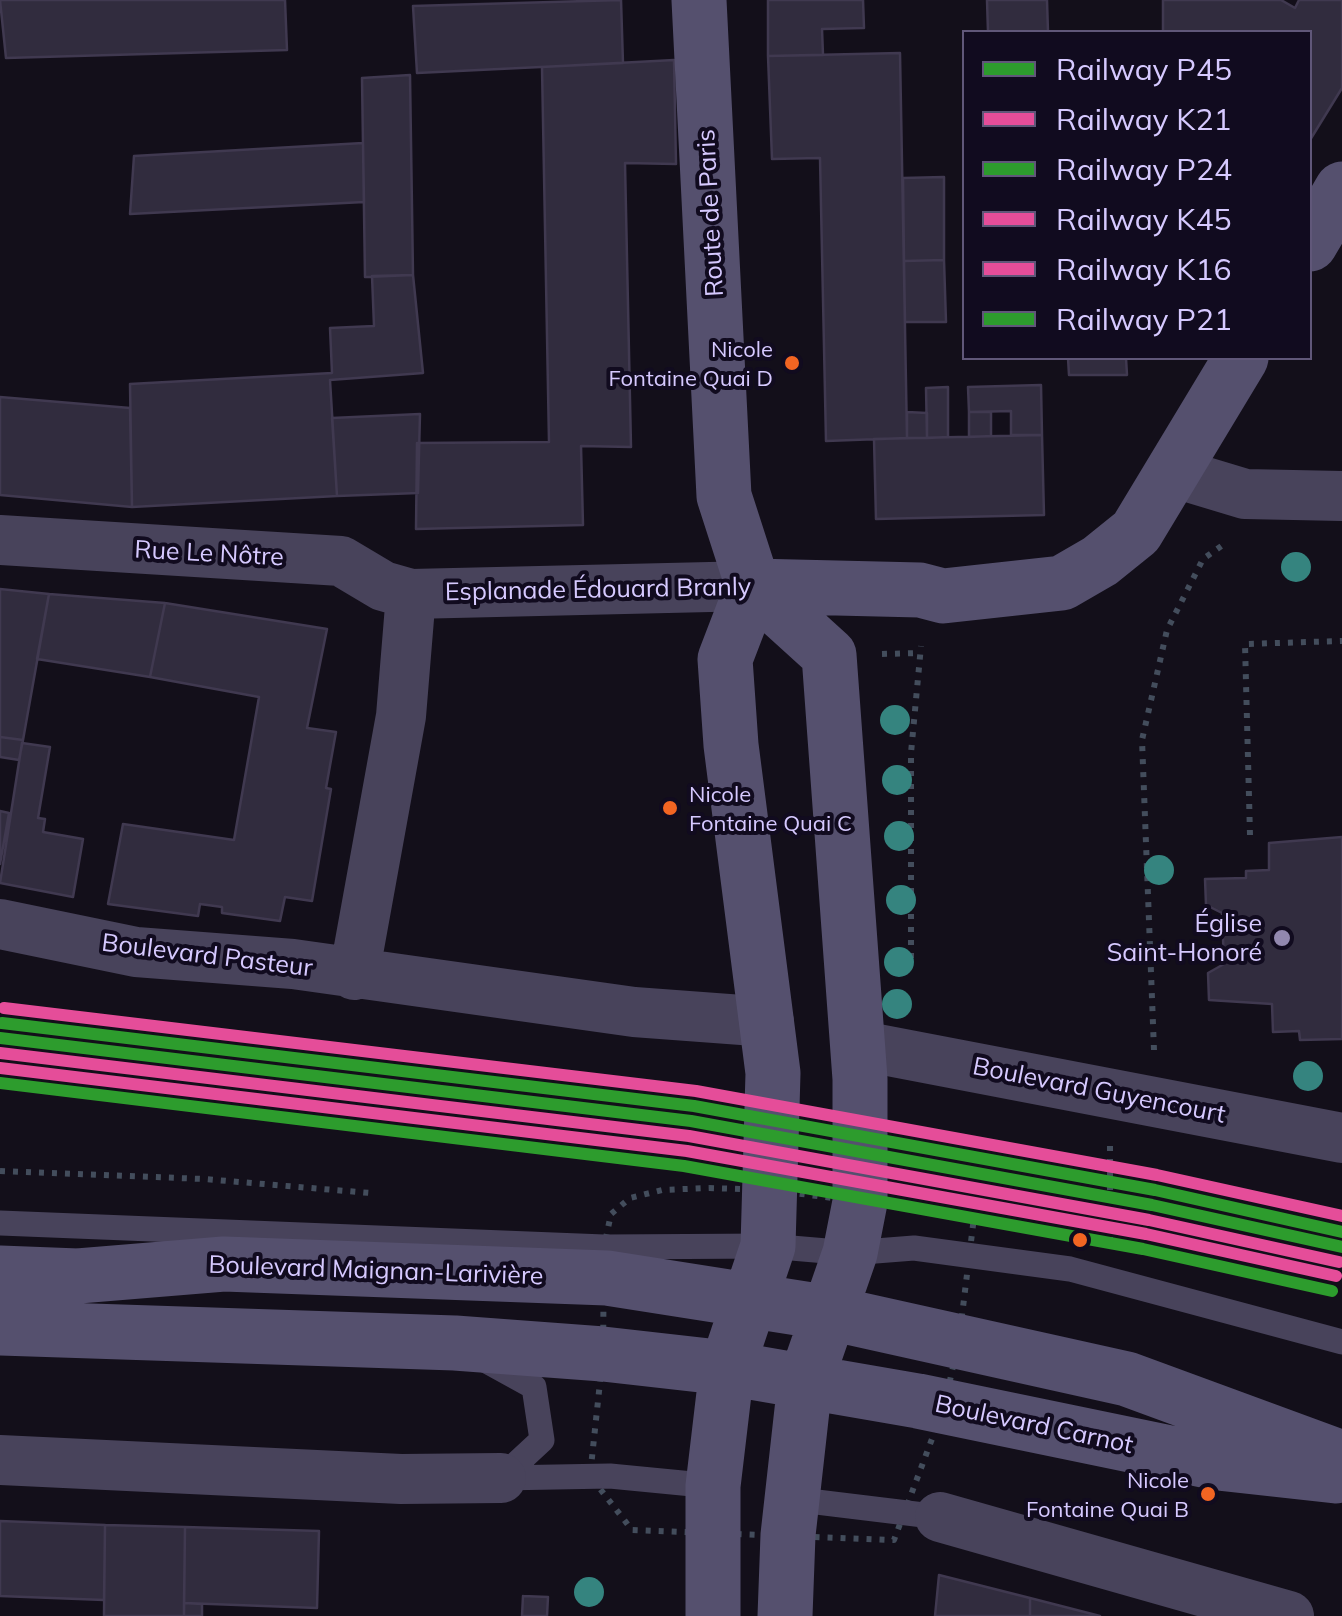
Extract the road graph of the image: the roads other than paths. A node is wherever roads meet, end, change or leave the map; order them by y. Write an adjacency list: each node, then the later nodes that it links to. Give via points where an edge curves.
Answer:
1 (699, 0): 8 (main road, Route de Paris, via 724,496)
2 (1342, 189): 3 (main road)
3 (1312, 241)
4 (1240, 360): 5 (main road, Esplanade Édouard Branly)
5 (1172, 472): 6 (street, via 1245,494); 8 (main road, Esplanade Édouard Branly, via 1136,532 1062,583 943,596)
6 (1342, 496)
7 (0, 540): 9 (street, Rue Le Nôtre, via 341,561)
8 (752, 586): 9 (street, Esplanade Édouard Branly); 12 (main road, via 725,659); 13 (main road, via 829,656)
9 (411, 594): 11 (street, Esplanade Édouard Branly, via 401,716)
10 (0, 924): 11 (street, Boulevard Pasteur, via 136,952)
11 (354, 975): 12 (street, via 634,1012)
12 (771, 1048): 16 (main road)
13 (858, 1062): 14 (street, Boulevard Guyencourt, via 1144,1100); 17 (main road, via 861,1176)
14 (1342, 1138)
15 (0, 1223): 16 (lane, via 604,1247)
16 (768, 1246): 17 (lane); 19 (main road)
17 (850, 1253): 20 (main road); 22 (lane, via 914,1248 1070,1269)
18 (0, 1273): 19 (main road, Boulevard Maignan-Larivière, via 78,1276 224,1264 607,1278)
19 (750, 1298): 20 (main road); 24 (main road)
20 (830, 1313): 25 (main road); 26 (main road, via 1128,1380)
21 (0, 1328): 23 (main road)
22 (1342, 1342)
23 (455, 1343): 24 (main road); 29 (lane, via 534,1388 542,1440)
24 (727, 1368): 25 (main road, Boulevard Carnot); 30 (main road)
25 (805, 1383): 28 (main road, Boulevard Carnot, via 1218,1462); 31 (main road)
26 (1342, 1458)
27 (0, 1460): 29 (street)
28 (1342, 1476)
29 (502, 1478): 30 (lane, via 610,1476)
30 (713, 1486): 34 (main road)
31 (792, 1499): 32 (lane); 33 (main road)
32 (940, 1517): 35 (street)
33 (785, 1611)
34 (713, 1616)
35 (1289, 1616)

